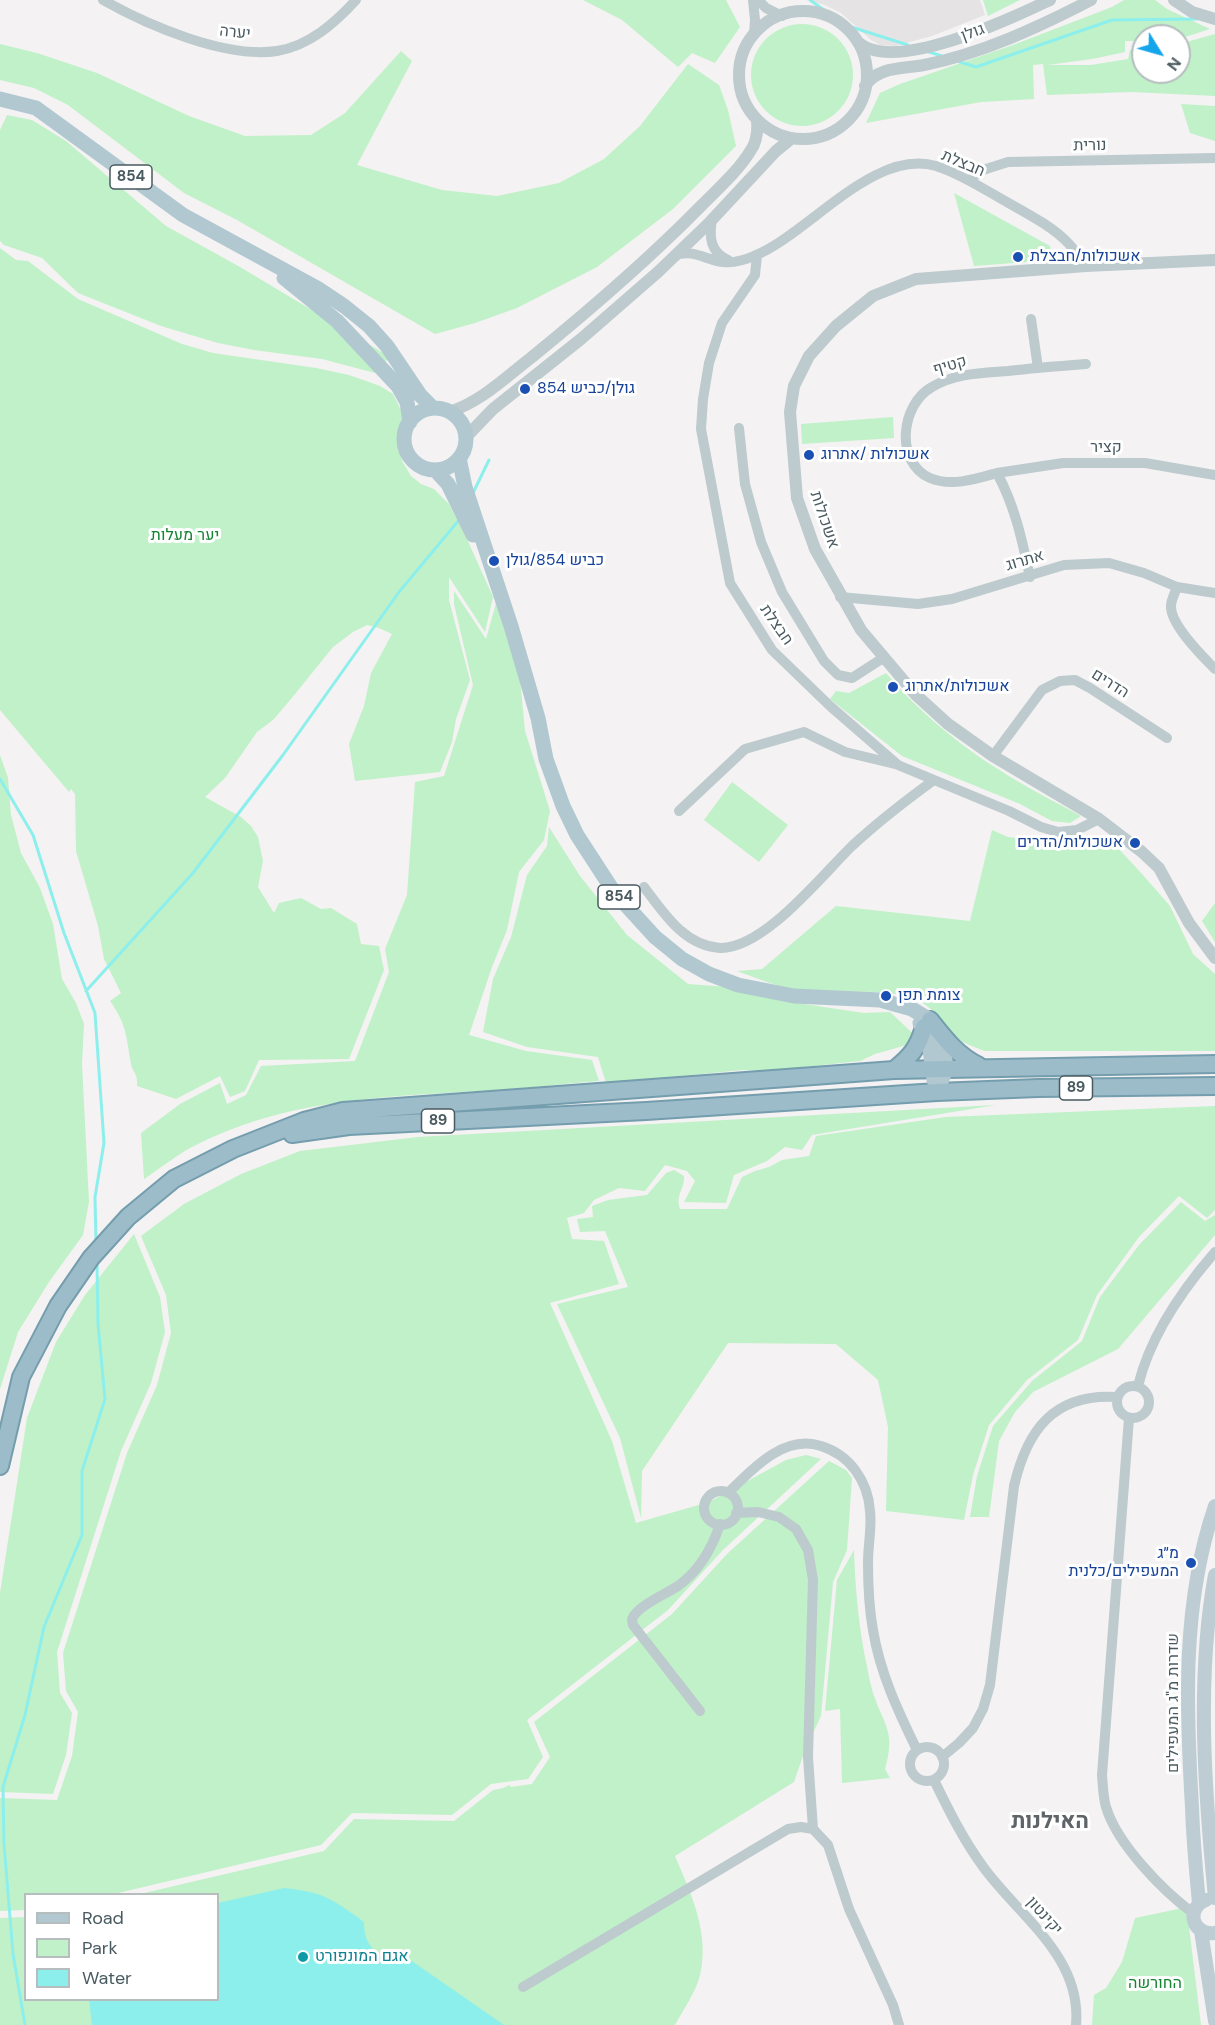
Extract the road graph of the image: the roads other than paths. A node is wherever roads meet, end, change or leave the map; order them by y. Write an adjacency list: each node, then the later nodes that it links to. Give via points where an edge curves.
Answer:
1 (103, 0): 2 (street, יערה, via 213,47 277,51 311,39 339,19)
2 (356, 0)
3 (753, 0): 11 (street)
4 (758, 0): 9 (street)
5 (1050, 0): 12 (street, גולן, via 971,34 920,49 884,53)
6 (1090, 0): 13 (street, גולן, via 978,50 885,71)
7 (1174, 0): 10 (street, via 1192,12)
8 (1185, 0): 10 (street)
9 (782, 15): 11 (street); 12 (street, via 823,15 841,24)
10 (1210, 17)
11 (754, 35): 15 (street, via 742,55 739,75 745,103)
12 (855, 39): 13 (street, via 864,57)
13 (866, 86): 16 (street, via 854,114 838,128 821,136)
14 (0, 99): 22 (main road, 854, via 36,108 183,215)
15 (757, 120): 16 (street, via 773,132); 30 (street, via 756,142 748,155 662,244 486,393)
16 (792, 138): 19 (street)
17 (1215, 158): 18 (street, נורית, via 1008,162 983,170)
18 (969, 180): 21 (street, חבצלת, via 935,166 906,163 857,186); 25 (street, חבצלת, via 1049,228 1068,243)
19 (712, 219): 20 (street); 24 (street, via 712,246 723,258)
20 (675, 255): 24 (street, חבצלת, via 688,252 716,261); 33 (street, via 607,317 493,409)
21 (757, 255): 24 (street, חבצלת); 47 (street, חבצלת, via 755,275 722,323 703,399 701,429 730,583 772,650)
22 (262, 259): 29 (main road, 854, via 316,288 369,326); 31 (main road, 854, via 337,321 377,362 407,402)
23 (1215, 260): 25 (street, אשכולות)
24 (735, 261)
25 (1086, 266): 41 (street, אשכולות, via 916,279 873,296 836,326 809,356 795,386 790,412 797,498 815,549)
26 (1031, 319): 28 (street)
27 (1086, 364): 28 (street, קטיף)
28 (1038, 368): 36 (street, קטיף, via 960,375 931,387 909,412 905,427 908,450 916,468 929,478 947,483)
29 (433, 408): 30 (main road); 31 (main road)
30 (449, 412): 33 (main road, via 459,419)
31 (410, 422): 35 (main road, 854, via 404,435 408,455 415,464)
32 (739, 428): 43 (street, via 745,484 761,542 782,592 824,661 838,675 852,678)
33 (466, 437): 34 (main road)
34 (459, 458): 35 (main road, via 446,468); 42 (main road, 854)
35 (435, 470): 42 (main road, 854, via 448,484 478,545)
36 (997, 473): 37 (street, קציר, via 1063,463 1145,463); 38 (street, via 1019,524)
37 (1215, 475)
38 (1030, 577): 39 (street, אתרוג, via 1064,565 1109,563); 41 (street, אתרוג, via 952,599 918,604)
39 (1177, 587): 40 (street, אתרוג); 44 (street, via 1171,606 1173,617)
40 (1215, 593)
41 (840, 597): 43 (street, אשכולות)
42 (510, 626): 53 (main road, 854, via 546,759 563,806 614,892 655,937 682,959 738,985 794,996 880,1000)
43 (883, 658): 46 (street, אשכולות, via 948,724)
44 (1215, 669)
45 (1167, 738): 46 (street, הדרים, via 1075,680 1060,681 1042,690)
46 (993, 756): 50 (street, אשכולות)
47 (898, 765): 48 (street, חבצלת); 49 (street, via 845,752 804,732 745,749)
48 (934, 780): 50 (street, חבצלת, via 1058,832 1077,830); 51 (street, via 892,810 772,925 745,942 720,948 697,942 670,921)
49 (680, 811)
50 (1099, 819): 52 (street, אשכולות, via 1159,868 1189,923)
51 (644, 887)
52 (1215, 958)
53 (927, 1024): 55 (highway, via 964,1059); 56 (main road); 57 (highway, via 919,1044)
54 (1215, 1064): 55 (highway, 89)
55 (983, 1068): 56 (highway, 89)
56 (939, 1069): 57 (highway, 89); 59 (main road)
57 (894, 1070): 60 (highway, 89, via 343,1110)
58 (1215, 1086): 59 (highway, 89)
59 (937, 1092): 60 (highway, 89, via 349,1126 292,1134)
60 (233, 1149): 65 (highway, 89, via 174,1179 128,1217 91,1258 58,1305 21,1377)
61 (1215, 1252): 62 (street, via 1165,1323)
62 (1138, 1386): 63 (street, via 1126,1387); 64 (street, via 1148,1395 1148,1407 1140,1417)
63 (1117, 1397): 64 (street, via 1119,1411); 74 (street, via 1081,1401 1057,1411 1035,1430 1027,1445 1014,1486 989,1691 973,1728)
64 (1129, 1418): 78 (street, via 1102,1775 1104,1798 1110,1819 1135,1856 1176,1901)
65 (0, 1466)
66 (728, 1493): 68 (street, via 737,1503); 69 (street, via 714,1492 704,1505 707,1517); 73 (street, via 765,1459 789,1446 817,1444 853,1466 861,1478 870,1511 868,1590 876,1647 887,1686)
67 (1215, 1506): 78 (main road, שדרות מ"ג המעפילים, via 1198,1575 1189,1648 1189,1768)
68 (736, 1513): 69 (street, via 732,1520); 76 (street, via 769,1514 788,1522 810,1557 813,1580 808,1757)
69 (720, 1524): 72 (street, via 708,1554 693,1574 632,1618 633,1625)
70 (1215, 1575): 71 (main road, שדרות מ"ג המעפילים, via 1209,1620)
71 (1210, 1690): 77 (main road, שדרות מ"ג המעפילים, via 1206,1767)
72 (700, 1711)
73 (917, 1750): 74 (street, via 929,1747); 75 (street, via 909,1761 912,1774 921,1781)
74 (942, 1757): 75 (street, via 943,1770)
75 (934, 1780): 83 (street, יקינטון, via 991,1878 1065,1966 1075,1995)
76 (813, 1829): 80 (street, via 788,1829); 82 (street, via 828,1845 849,1909)
77 (1215, 1899): 78 (main road)
78 (1196, 1908): 79 (main road, שדרות מ"ג המעפילים, via 1194,1923)
79 (1208, 1932): 81 (main road)
80 (523, 1987)
81 (1215, 2021)
82 (899, 2025)
83 (1076, 2025)

